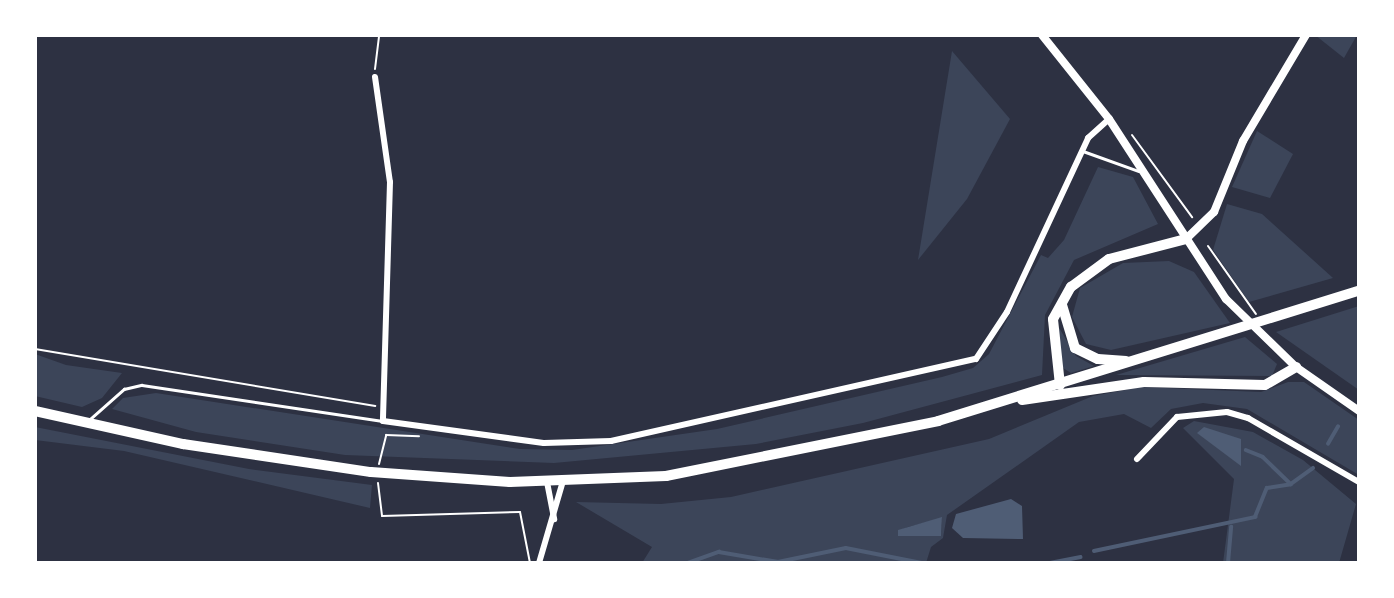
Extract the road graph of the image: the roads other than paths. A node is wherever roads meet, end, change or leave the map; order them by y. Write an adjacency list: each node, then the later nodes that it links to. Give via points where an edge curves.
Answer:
1 (1042, 35): 4 (street)
2 (1307, 35): 7 (street, via 1243,141 1214,212)
3 (375, 77): 16 (street, via 390,182)
4 (1109, 119): 5 (street); 6 (street)
5 (1083, 151): 6 (lane); 16 (street, via 1007,312 976,359 611,441 544,443)
6 (1145, 174): 7 (street)
7 (1186, 239): 9 (main road, via 1099,263); 11 (street, via 1226,299)
8 (1359, 291): 10 (main road)
9 (1062, 301): 10 (main road, via 1074,348 1098,359); 12 (main road, via 1052,331)
10 (1140, 360): 12 (main road)
11 (1296, 367): 13 (main road, via 1265,386 1144,382); 15 (street)
12 (1060, 385): 13 (main road)
13 (1008, 401): 19 (main road, via 938,422 763,461)
14 (35, 411): 17 (main road)
15 (1359, 411)
16 (383, 421): 17 (lane, via 142,385 112,397)
17 (86, 422): 20 (main road, via 293,462)
18 (1137, 459): 21 (street, via 1177,417 1227,412 1248,418)
19 (563, 481): 20 (main road); 22 (street)
20 (547, 482): 22 (street)
21 (1359, 482)
22 (554, 519): 23 (street)
23 (539, 563)

